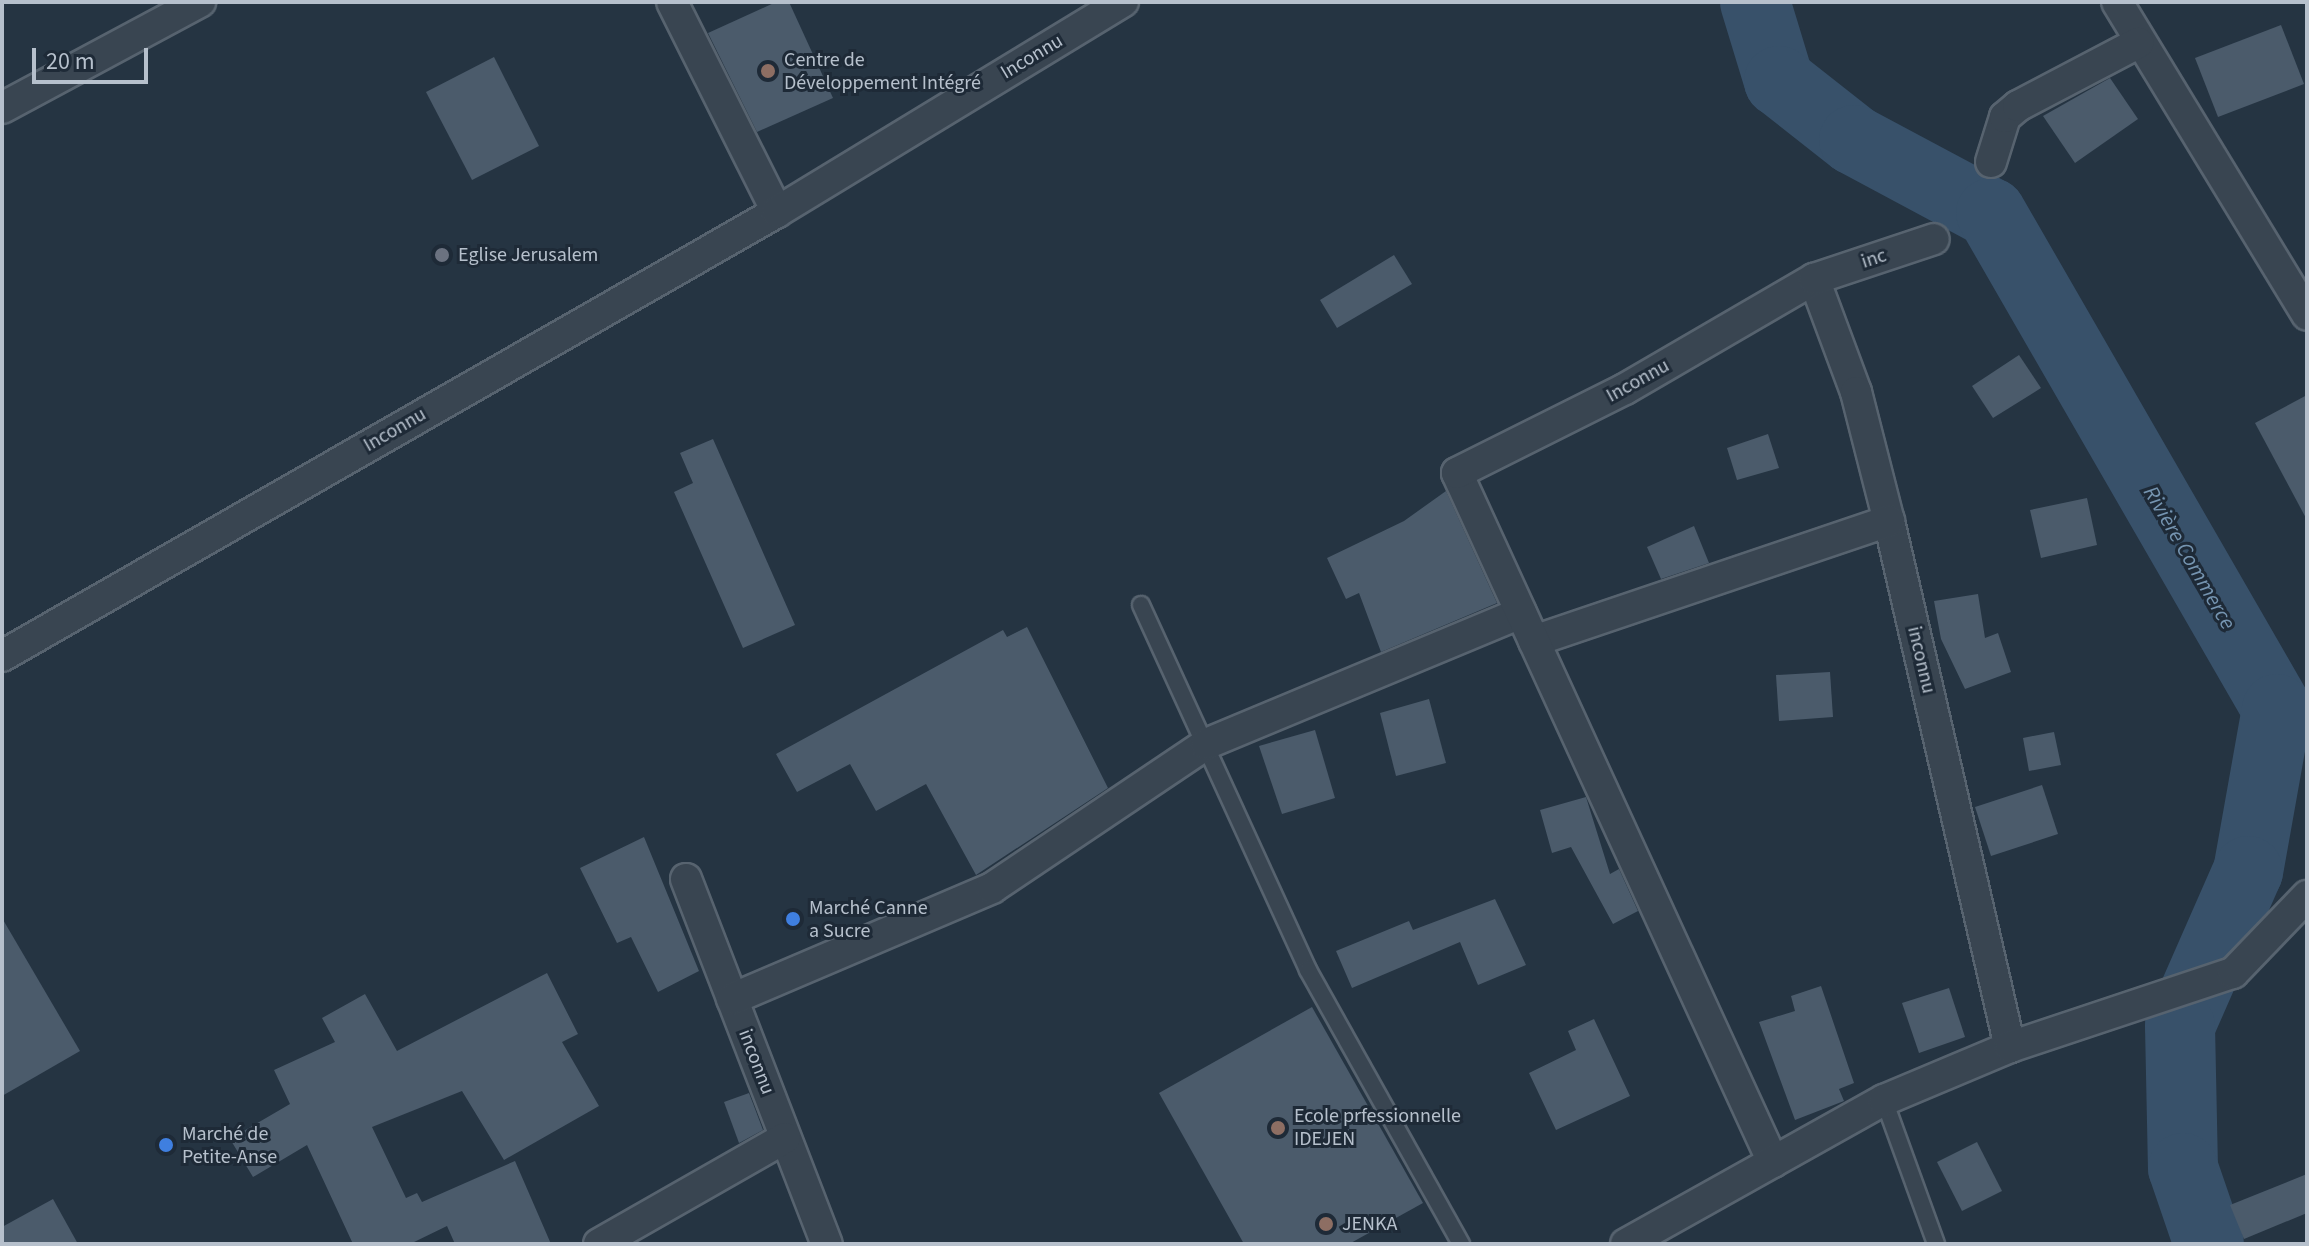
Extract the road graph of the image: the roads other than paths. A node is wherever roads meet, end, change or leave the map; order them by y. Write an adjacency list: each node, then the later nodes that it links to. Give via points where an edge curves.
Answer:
1 (200, 2): 6 (street)
2 (672, 2): 8 (street)
3 (1123, 2): 8 (street, Inconnu)
4 (2117, 2): 5 (street)
5 (2138, 43): 7 (street, via 2005,117); 11 (street)
6 (2, 108)
7 (1991, 162)
8 (777, 212): 16 (street, Inconnu)
9 (1934, 239): 10 (street, inc)
10 (1814, 279): 12 (street, inconnu, via 1856,392); 14 (street, Inconnu, via 1625,389 1457,473)
11 (2307, 315)
12 (1889, 521): 15 (street); 21 (street, inconnu)
13 (1141, 605): 17 (lane)
14 (1521, 613): 15 (street); 17 (street)
15 (1534, 641): 24 (street)
16 (6, 644)
17 (1206, 744): 20 (street, via 992,888); 27 (lane, via 1308,970)
18 (686, 879): 20 (street, inconnu)
19 (2307, 896): 21 (street, via 2233,973)
20 (732, 999): 23 (street, inconnu)
21 (2010, 1047): 22 (street)
22 (1884, 1100): 24 (street); 29 (lane)
23 (785, 1138): 25 (street); 26 (street, inconnu)
24 (1773, 1162): 28 (street)
25 (599, 1244)
26 (827, 1244)
27 (1461, 1244)
28 (1626, 1244)
29 (1936, 1244)

